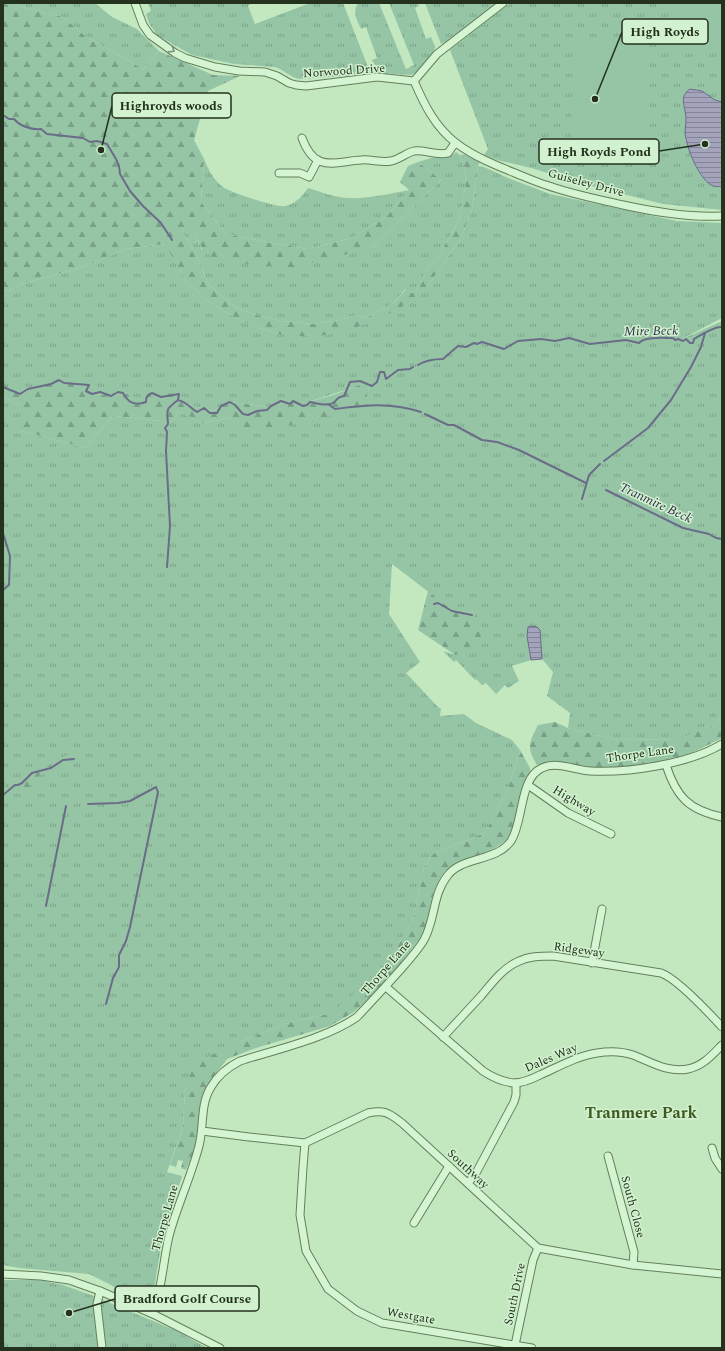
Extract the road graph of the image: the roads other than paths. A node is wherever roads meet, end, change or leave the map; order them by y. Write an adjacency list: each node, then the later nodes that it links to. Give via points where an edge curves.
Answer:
1 (134, 3): 3 (street, Norwood Drive, one-way to 3, via 150,35 175,53 215,67 265,72 289,83 306,86 377,77)
2 (503, 3): 3 (street, via 437,54)
3 (414, 80): 5 (street, Guiseley Drive, via 434,120)
4 (302, 138): 6 (street, via 305,146)
5 (455, 143): 6 (street, via 448,153 414,151 392,161 360,160 335,164 322,163); 8 (street, Guiseley Drive, via 500,167 547,186 590,198 672,214)
6 (318, 160): 7 (street, via 309,177 300,173)
7 (279, 173)
8 (722, 216)
9 (722, 744): 10 (street, Thorpe Lane)
10 (666, 764): 11 (street, Thorpe Lane, via 604,771 588,771 565,766 545,767 536,772); 12 (street, via 678,794 700,810)
11 (528, 785): 13 (street, Highway, via 568,813); 16 (street, Thorpe Lane, via 517,829 510,842 500,850 467,863 448,874 438,891 431,926 424,940)
12 (722, 817)
13 (611, 834)
14 (602, 909): 15 (street)
15 (592, 963): 17 (street, Ridgeway, via 668,975); 18 (street, Ridgeway, via 541,956 508,967)
16 (386, 987): 18 (street, Dales Way); 21 (street, Thorpe Lane, via 347,1024 228,1067 219,1076 206,1099)
17 (722, 1028)
18 (443, 1038): 20 (street, Dales Way, via 488,1074)
19 (722, 1045): 20 (street, Dales Way, via 709,1059 690,1069 669,1069 632,1055 610,1052 584,1056)
20 (516, 1083): 27 (street, via 514,1102 476,1173)
21 (202, 1132): 22 (street); 34 (street, Thorpe Lane, via 169,1237 158,1302)
22 (305, 1143): 25 (street, Southway, via 368,1113 384,1112 402,1123); 35 (street, Westgate, via 300,1215 306,1250 328,1289 357,1311 382,1323)
23 (712, 1148): 26 (street)
24 (608, 1156): 30 (street, South Close, via 634,1252)
25 (449, 1166): 27 (street, Southway); 28 (street)
26 (722, 1169)
27 (468, 1183): 29 (street, Southway)
28 (414, 1223)
29 (538, 1248): 30 (street); 35 (street, South Drive, via 533,1260)
30 (633, 1265): 32 (street)
31 (3, 1274): 33 (street, via 69,1280)
32 (722, 1274)
33 (100, 1291): 34 (street); 36 (street, via 97,1304)
34 (153, 1314): 37 (street)
35 (515, 1345): 38 (street, Westgate)
36 (102, 1348)
37 (220, 1348)
38 (532, 1348)

